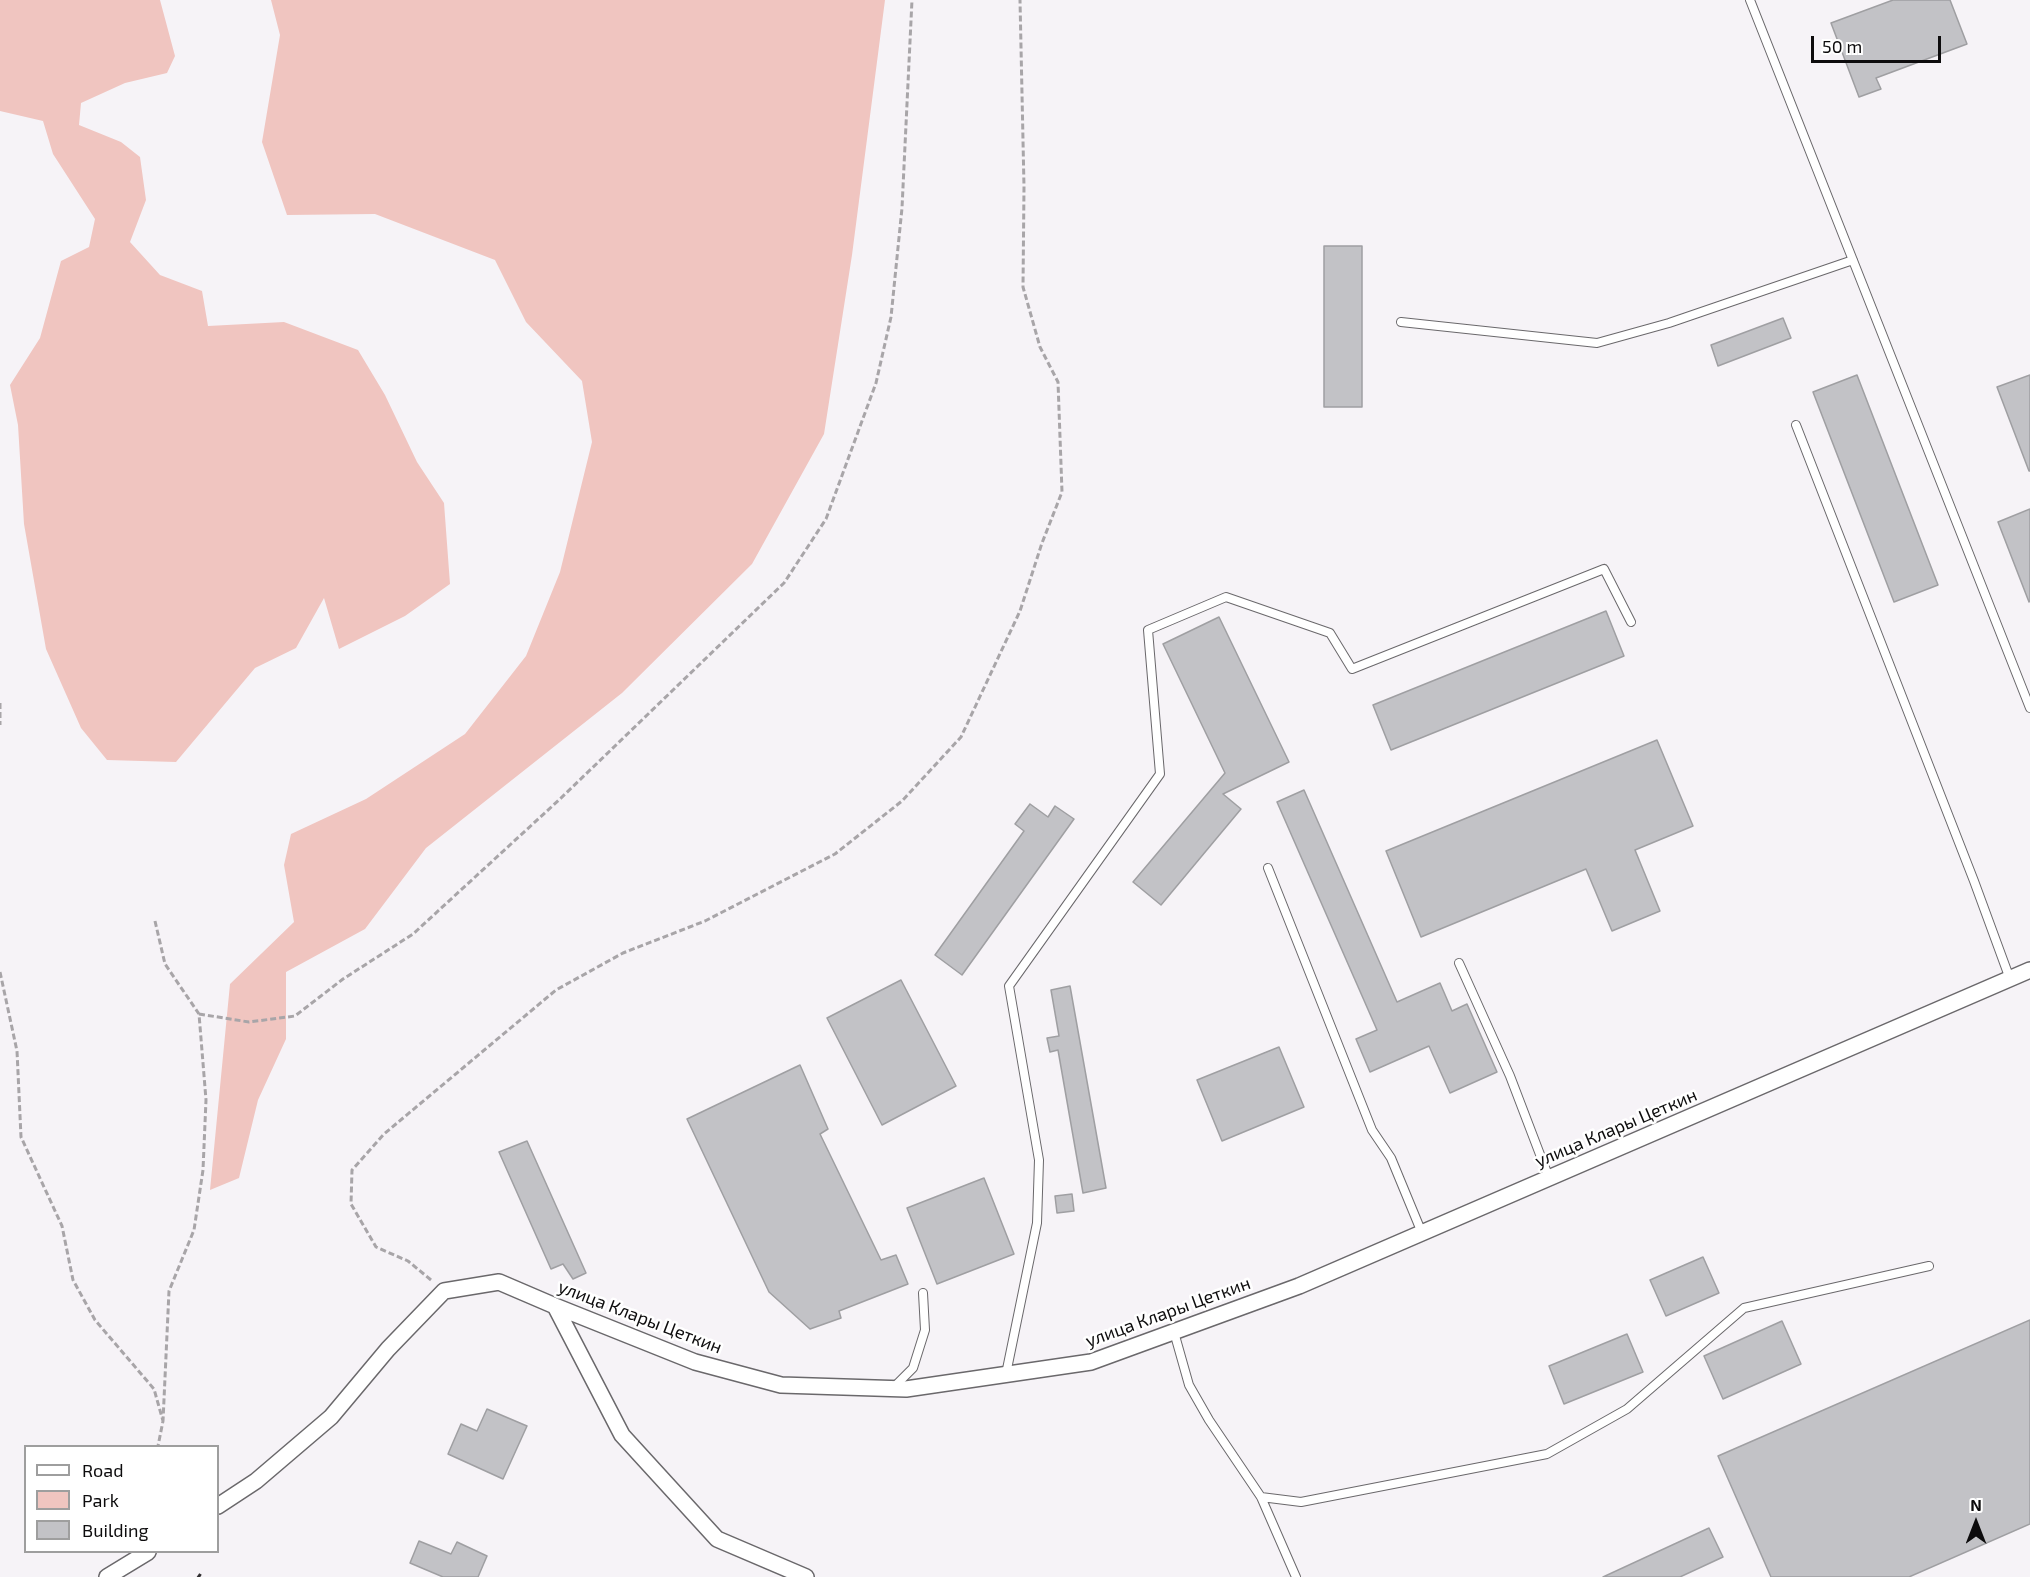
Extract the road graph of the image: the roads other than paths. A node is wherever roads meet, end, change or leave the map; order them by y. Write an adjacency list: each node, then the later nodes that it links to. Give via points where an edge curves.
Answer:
1 (1750, 0): 2 (lane)
2 (1853, 260): 3 (lane, via 1669,323 1597,343); 6 (lane)
3 (1401, 322)
4 (1796, 424): 10 (lane)
5 (1631, 622): 17 (lane, via 1605,569 1352,669 1330,633 1226,597 1148,630 1160,774 1009,986 1040,1160 1037,1223)
6 (2030, 708)
7 (1268, 868): 12 (lane, via 1372,1130 1391,1158)
8 (1459, 963): 11 (lane, via 1510,1076)
9 (2030, 970): 10 (street, улица Клары Цеткин)
10 (2010, 979): 11 (street, улица Клары Цеткин)
11 (1549, 1178): 12 (street, улица Клары Цеткин)
12 (1422, 1233): 16 (street, улица Клары Цеткин, via 1299,1286)
13 (1929, 1266): 19 (lane, via 1744,1308 1627,1409 1547,1454 1301,1502)
14 (923, 1293): 18 (lane, via 925,1330 913,1368)
15 (555, 1306): 18 (street, улица Клары Цеткин, via 695,1362 781,1385); 20 (street, улица Клары Цеткин, via 499,1282 444,1292 388,1349 331,1417 256,1482); 23 (street, via 622,1435 717,1539)
16 (1174, 1332): 17 (street, улица Клары Цеткин, via 1091,1362); 19 (lane, via 1189,1385)
17 (1006, 1374): 18 (street, улица Клары Цеткин)
18 (893, 1388)
19 (1261, 1497): 24 (lane)
20 (219, 1505)
21 (145, 1553): 22 (street)
22 (107, 1577)
23 (806, 1577)
24 (1296, 1577)

